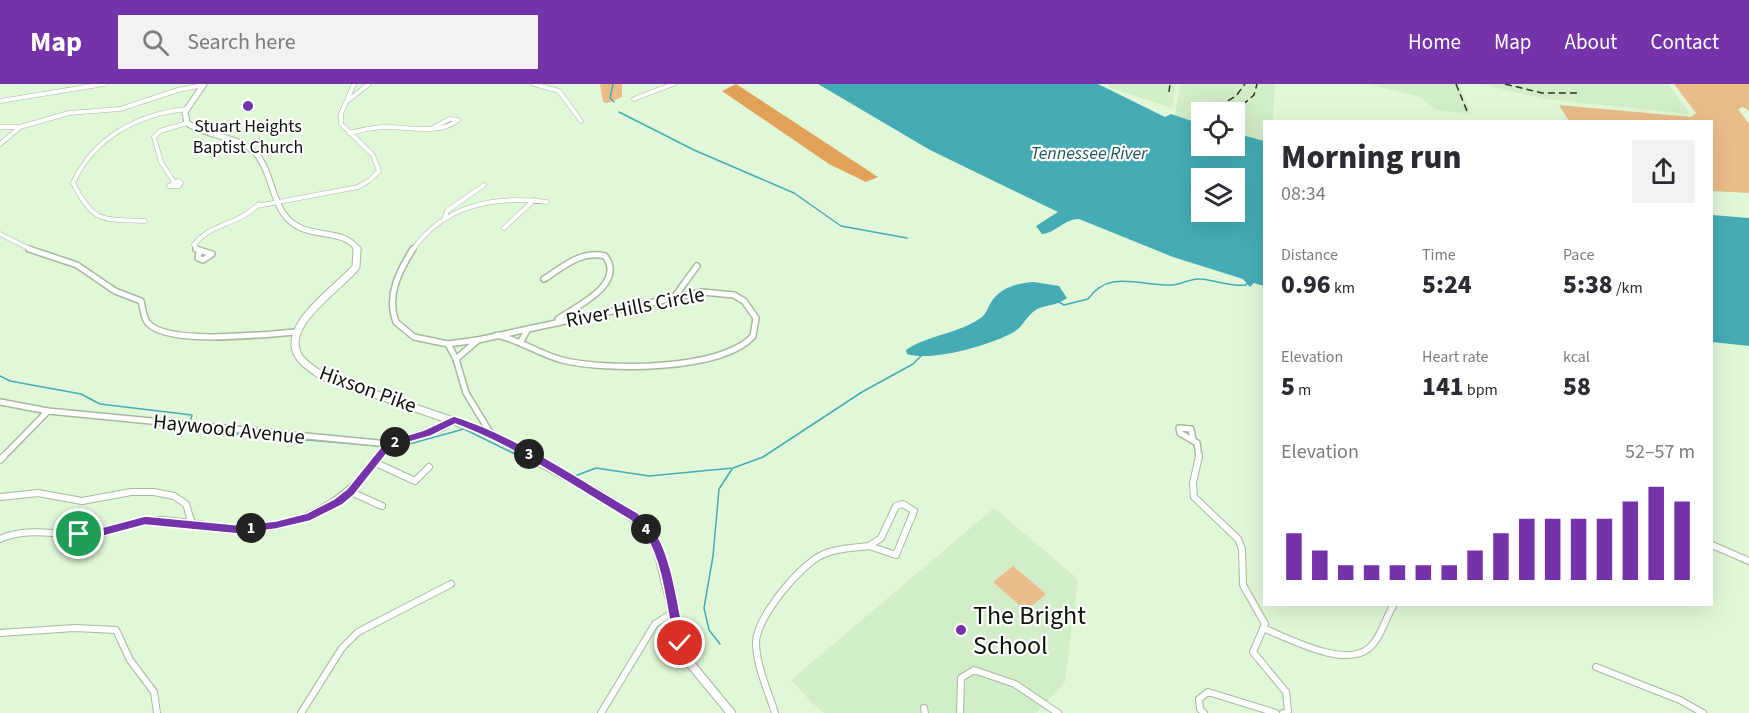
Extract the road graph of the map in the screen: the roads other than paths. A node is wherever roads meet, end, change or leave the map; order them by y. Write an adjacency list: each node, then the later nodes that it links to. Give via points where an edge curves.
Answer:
1 (104, 84): 8 (street)
2 (354, 84): 9 (street)
3 (369, 84): 9 (street)
4 (534, 84): 11 (street, via 559,91)
5 (674, 84): 7 (street)
6 (204, 85): 10 (main road); 14 (street, via 120,109 61,115)
7 (634, 99)
8 (0, 101)
9 (346, 102): 16 (street, via 341,124)
10 (187, 109): 12 (main road); 25 (street, via 168,110 123,128 100,145 77,171 73,183 86,207 96,215)
11 (581, 121)
12 (187, 123): 18 (street, via 159,131 154,137 161,162); 20 (main road, via 200,131 241,142 253,151 262,163)
13 (0, 127): 14 (street)
14 (20, 127): 17 (street)
15 (434, 127): 15 (street, via 453,125 458,120 450,119); 16 (street, via 390,127)
16 (350, 133): 20 (street, via 376,161 380,171 373,181 359,188)
17 (0, 144)
18 (174, 182)
19 (484, 185): 24 (street, via 447,211)
20 (274, 199): 23 (street); 34 (main road, via 295,225 351,242 360,261 317,303)
21 (534, 200): 22 (street); 24 (street, via 479,204); 26 (street)
22 (548, 202)
23 (257, 206): 28 (street, via 241,220 200,235 194,245)
24 (445, 217): 38 (street, River Hills Circle, via 412,249 391,289 390,301 397,324 406,332 424,342)
25 (145, 221)
26 (504, 228)
27 (0, 234): 34 (street, via 24,250 74,264 120,297 141,301 147,323 160,330 209,337)
28 (199, 252)
29 (697, 266): 31 (street)
30 (544, 279): 32 (street, via 587,254 605,256 610,263 604,287)
31 (675, 296): 32 (street, River Hills Circle); 37 (street, River Hills Circle, via 712,292 736,297 755,311 756,329 741,348 716,357 622,365 562,359)
32 (555, 322): 33 (street, River Hills Circle)
33 (528, 328): 35 (street, River Hills Circle); 37 (street)
34 (296, 332): 42 (main road, Hixson Pike, via 300,358 322,375)
35 (498, 335): 36 (street, River Hills Circle); 37 (street, River Hills Circle)
36 (478, 340): 38 (street, River Hills Circle); 39 (street, River Hills Circle)
37 (521, 341)
38 (448, 344): 39 (street)
39 (456, 359): 43 (street, via 466,393)
40 (0, 402): 41 (street, Haywood Avenue)
41 (48, 411): 45 (street, Haywood Avenue); 46 (street)
42 (454, 420): 43 (main road, Hixson Pike); 45 (street, Haywood Avenue)
43 (491, 434): 59 (main road, Hixson Pike, via 599,495 644,526 660,555)
44 (1193, 440): 60 (street, via 1202,457 1192,483 1194,497 1238,539 1243,585 1265,624)
45 (389, 444): 47 (street)
46 (0, 460)
47 (376, 463): 48 (street, via 415,481); 49 (street)
48 (429, 467)
49 (351, 492): 51 (street); 52 (street, via 323,511 276,525 239,529)
50 (0, 496): 52 (street, via 38,493 82,501 154,492 174,496 186,504)
51 (382, 506)
52 (192, 524): 53 (street, via 145,521 100,533 31,530)
53 (0, 539)
54 (1713, 545): 56 (street)
55 (869, 546): 55 (street, via 881,538 896,506 912,508 914,512 896,555); 67 (street, via 836,549 806,563 762,620 756,640 757,654)
56 (1749, 561)
57 (451, 584): 64 (street, via 358,632 342,648)
58 (1393, 606): 60 (street, via 1368,649 1351,656 1322,651)
59 (672, 614): 65 (street, via 655,624); 66 (main road, Hixson Pike, via 687,661)
60 (1263, 628): 72 (street, via 1254,652 1257,662 1288,694 1288,711)
61 (0, 633): 63 (street, via 75,628 116,630 124,639 133,664 155,691)
62 (1596, 667): 73 (street)
63 (158, 713)
64 (301, 713)
65 (601, 713)
66 (731, 713)
67 (776, 713)
68 (960, 713): 69 (street, via 962,678 974,670 1016,684)
69 (1058, 713)
70 (1204, 713): 71 (street, via 1199,699 1208,692)
71 (1276, 713)
72 (1283, 713)
73 (1703, 713)

